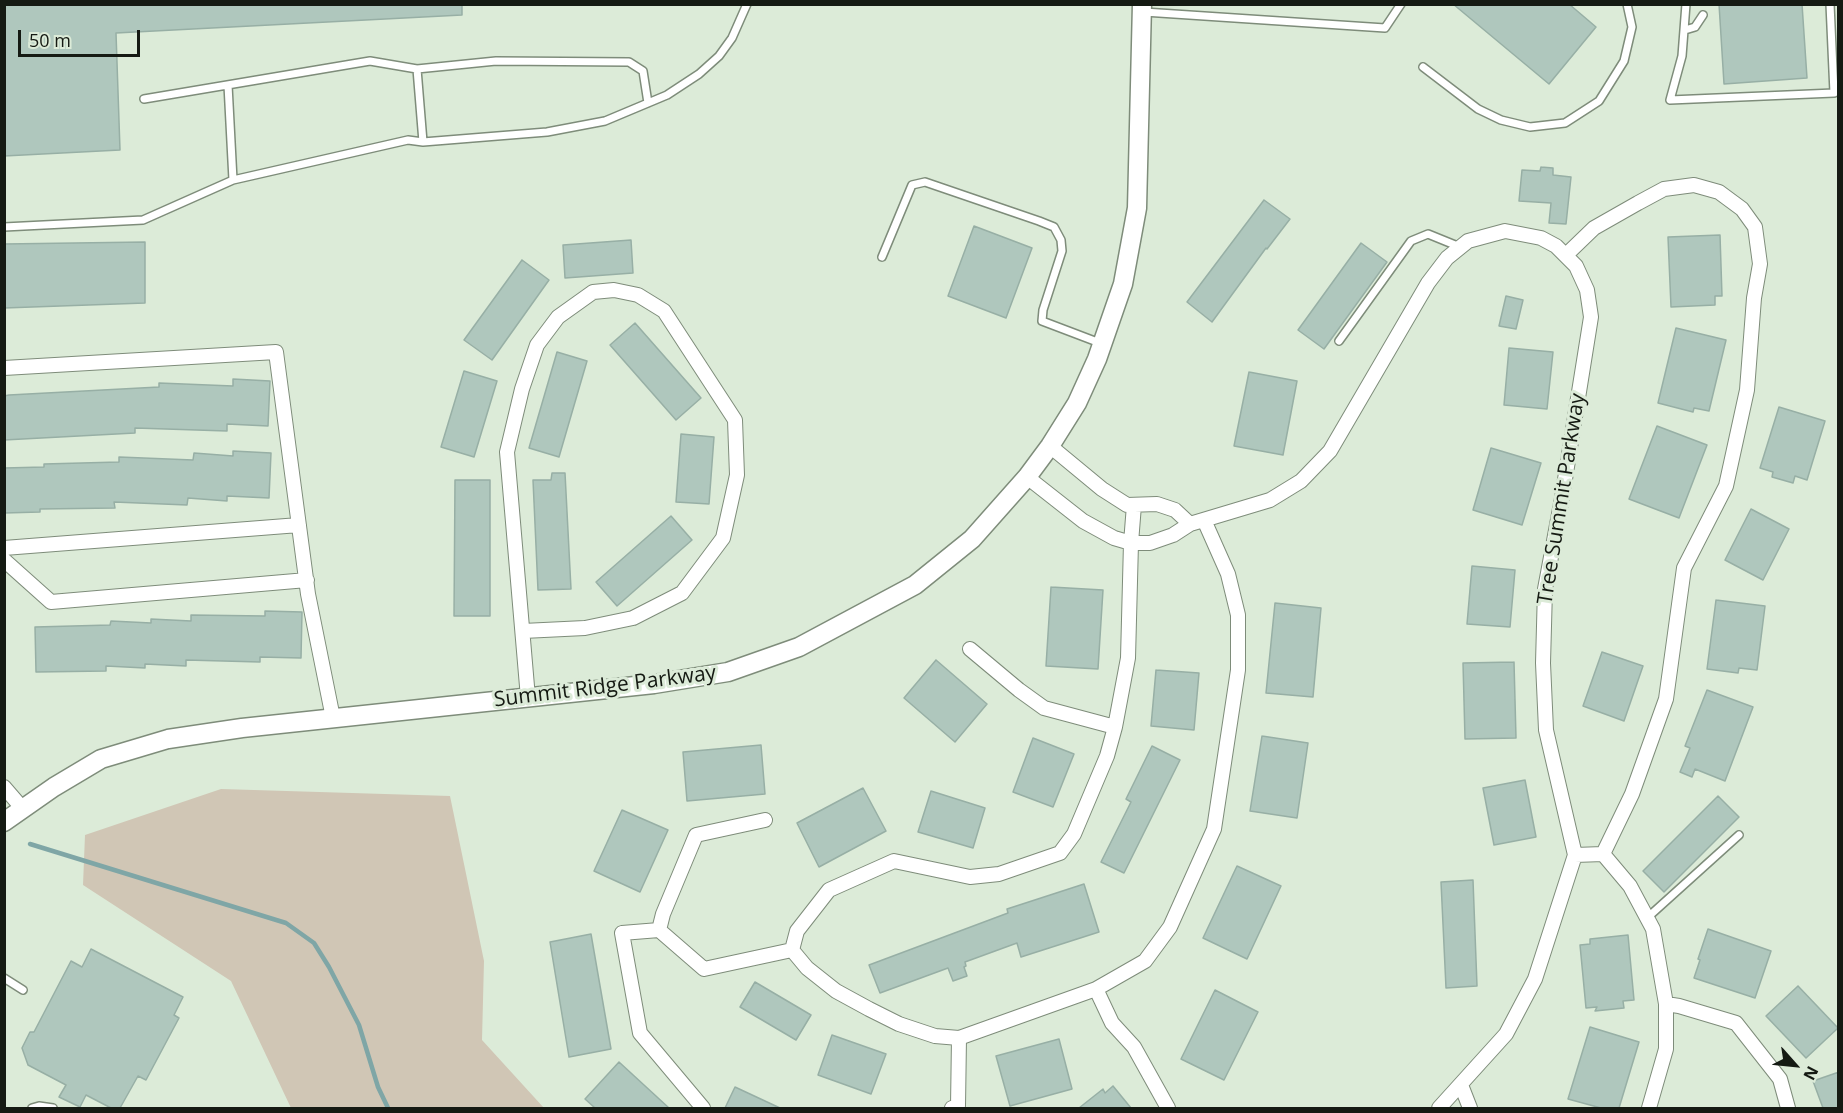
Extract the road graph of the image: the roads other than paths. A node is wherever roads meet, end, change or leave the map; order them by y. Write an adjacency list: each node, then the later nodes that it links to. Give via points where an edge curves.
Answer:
1 (747, 4): 14 (lane, via 719,56 699,74)
2 (1401, 4): 6 (lane, via 1385,28)
3 (1627, 4): 9 (lane, via 1632,27 1624,61 1599,101 1565,123 1530,127 1501,120 1479,109)
4 (1686, 4): 8 (lane)
5 (1830, 4): 12 (lane)
6 (1142, 8): 22 (street, Summit Ridge Parkway, via 1137,208 1123,284)
7 (1703, 15): 8 (lane, via 1695,27)
8 (1684, 30): 12 (lane, via 1682,56 1670,100)
9 (1423, 67)
10 (417, 69): 11 (lane, via 370,61); 14 (lane, via 496,61 629,62 643,72); 15 (lane)
11 (228, 85): 13 (lane); 16 (lane)
12 (1836, 93)
13 (144, 99)
14 (648, 104): 15 (lane, via 605,121 547,132)
15 (423, 142): 16 (lane, via 408,140)
16 (233, 180): 17 (lane, via 143,220)
17 (4, 227)
18 (1460, 247): 19 (street, Tree Summit Parkway, via 1505,231 1541,238); 21 (lane, via 1428,234 1411,241); 27 (street, Tree Summit Parkway, via 1428,284 1330,451 1301,481 1270,500)
19 (1566, 255): 43 (street, via 1594,228 1664,189 1694,185 1719,192 1742,209 1755,227 1760,264 1747,390 1726,486 1684,568 1666,699 1632,794); 44 (street, Tree Summit Parkway, via 1587,290 1591,317 1545,590 1543,663 1546,729)
20 (882, 257): 22 (lane, via 912,185 925,182 1054,227 1062,251 1042,321)
21 (1339, 341)
22 (1102, 344): 24 (street, Summit Ridge Parkway, via 1077,403)
23 (4, 368): 28 (street, via 276,352)
24 (1050, 446): 25 (street, Summit Ridge Parkway); 26 (street, via 1102,489 1127,505)
25 (1027, 477): 29 (street, Tree Summit Parkway, via 1083,521); 35 (street, Summit Ridge Parkway, via 972,539 915,585 799,647 728,672)
26 (1134, 505): 27 (street, via 1157,504); 29 (street)
27 (1197, 522): 29 (street, Tree Summit Parkway, via 1150,543); 49 (street, via 1228,574 1238,615 1238,670 1214,829 1170,927 1145,961)
28 (299, 525): 30 (street); 32 (street)
29 (1131, 543): 37 (street, via 1128,658)
30 (4, 548)
31 (4, 560): 32 (street, via 51,602)
32 (307, 580): 36 (street)
33 (522, 631): 33 (street, via 507,452 537,345 558,317 593,292 614,290 638,295 664,311 735,420 737,475 723,538 682,593 633,618 585,628); 35 (street)
34 (970, 649): 37 (street, via 1044,708)
35 (528, 698): 36 (street, Summit Ridge Parkway)
36 (333, 718): 39 (street, Summit Ridge Parkway, via 168,739 102,759)
37 (1115, 727): 47 (street, via 1074,834 1060,853 999,874 970,877 894,861 829,890 797,931)
38 (4, 787): 39 (street)
39 (23, 809): 41 (street, Summit Ridge Parkway)
40 (765, 820): 46 (street, via 696,835)
41 (4, 822)
42 (1739, 836): 45 (lane)
43 (1603, 854): 44 (street); 45 (street, via 1630,886)
44 (1575, 855): 53 (street, via 1535,979 1506,1034)
45 (1647, 918): 51 (street, via 1653,929)
46 (659, 930): 47 (street, via 704,969); 56 (street, via 622,933 640,1033)
47 (792, 950): 52 (street, via 836,991 869,1009 926,1033)
48 (4, 978): 50 (lane)
49 (1096, 989): 52 (street); 58 (street, via 1112,1023 1134,1047)
50 (23, 990)
51 (1666, 1004): 61 (street, via 1666,1049); 62 (street, via 1736,1023 1780,1079)
52 (959, 1038): 57 (street, via 958,1106)
53 (1461, 1085): 59 (street); 60 (street)
54 (32, 1108): 55 (lane)
55 (53, 1108)
56 (703, 1108)
57 (952, 1108)
58 (1168, 1108)
59 (1439, 1108)
60 (1470, 1108)
61 (1649, 1108)
62 (1788, 1108)

